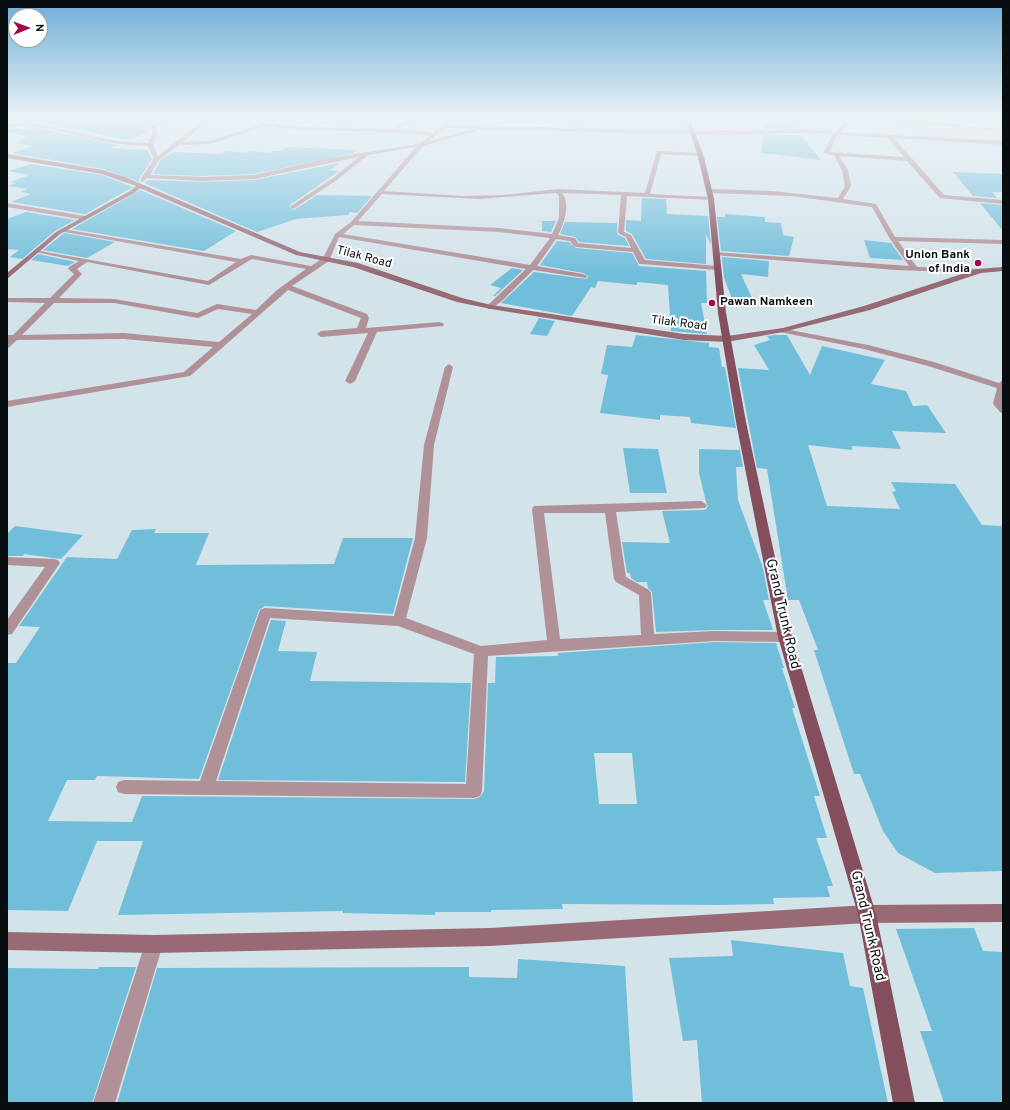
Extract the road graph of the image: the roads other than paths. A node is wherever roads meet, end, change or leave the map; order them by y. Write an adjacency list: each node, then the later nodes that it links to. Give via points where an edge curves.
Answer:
1 (96, 171): 11 (main road, Tilak Road, via 123,178)
2 (149, 171): 10 (street)
3 (283, 171): 10 (street, via 254,177 202,179)
4 (345, 171): 21 (street)
5 (398, 171): 14 (street)
6 (654, 171): 16 (street)
7 (705, 171): 13 (main road, Grand Trunk Road)
8 (845, 171): 18 (street, via 848,186)
9 (919, 171): 19 (street, via 942,197)
10 (146, 176): 11 (street)
11 (139, 186): 22 (main road); 32 (main road, Tilak Road, via 298,254)
12 (557, 191): 14 (street, via 466,198); 15 (street); 26 (street, via 562,196 562,218)
13 (710, 191): 17 (main road, Grand Trunk Road); 18 (street, via 747,190)
14 (380, 192): 23 (street)
15 (624, 193): 16 (street); 29 (street, via 621,233 629,236)
16 (647, 194): 17 (street)
17 (711, 199): 31 (main road, Grand Trunk Road)
18 (840, 199): 27 (street, via 874,205)
19 (1003, 202)
20 (7, 205): 22 (street)
21 (293, 207)
22 (85, 218): 24 (main road)
23 (353, 223): 25 (street); 26 (street, via 499,230)
24 (65, 230): 30 (main road); 34 (street)
25 (336, 235): 32 (street); 35 (street)
26 (555, 236): 29 (street, via 573,239 576,245); 35 (street, via 543,255)
27 (893, 238): 28 (street); 38 (street)
28 (1003, 242)
29 (636, 250): 37 (street, via 642,262)
30 (37, 251): 33 (street); 42 (main road)
31 (715, 254): 37 (main road, Grand Trunk Road); 38 (street)
32 (326, 259): 36 (street); 46 (main road, Tilak Road, via 355,265 460,300)
33 (86, 260): 34 (street, via 209,282); 45 (street, via 72,269 78,274)
34 (242, 261): 36 (street, via 251,257)
35 (531, 266): 41 (street); 46 (street, via 517,283)
36 (312, 268): 43 (street)
37 (717, 268): 54 (main road, Grand Trunk Road)
38 (914, 268): 40 (street)
39 (1003, 269): 40 (main road, Tilak Road)
40 (980, 271): 51 (main road, Tilak Road, via 867,308)
41 (583, 276)
42 (7, 277)
43 (287, 287): 47 (street); 50 (street, via 364,316)
44 (7, 300): 45 (street)
45 (50, 301): 47 (street, via 114,301 198,316 217,306); 53 (street)
46 (490, 307): 54 (main road, Tilak Road, via 684,337)
47 (258, 313): 55 (street)
48 (440, 324): 49 (street)
49 (374, 328): 50 (street); 58 (street)
50 (361, 330): 52 (street)
51 (783, 330): 54 (main road, Tilak Road); 59 (street, via 866,347)
52 (321, 334)
53 (11, 338): 55 (street, via 124,336); 56 (street)
54 (727, 339): 67 (main road, Grand Trunk Road, via 741,422)
55 (220, 345): 60 (street, via 187,374)
56 (7, 346)
57 (449, 367): 65 (street, via 430,445 421,538)
58 (350, 381)
59 (1003, 386): 61 (street, via 998,404)
60 (7, 404)
61 (1003, 410)
62 (701, 505): 63 (street)
63 (610, 509): 68 (street, via 620,579 645,593); 69 (street, via 538,509)
64 (7, 561): 66 (street, via 54,563)
65 (399, 621): 70 (street); 72 (street, via 265,613)
66 (7, 630)
67 (785, 637): 68 (street, via 715,636); 74 (main road, Grand Trunk Road)
68 (648, 640): 69 (street)
69 (554, 645): 70 (street)
70 (481, 651): 72 (street, via 474,791)
71 (124, 787): 72 (street)
72 (205, 789)
73 (1003, 913): 74 (main road)
74 (867, 914): 76 (main road, via 490,937); 78 (main road, Grand Trunk Road)
75 (7, 941): 76 (main road)
76 (154, 944): 77 (street)
77 (104, 1103)
78 (904, 1103)

